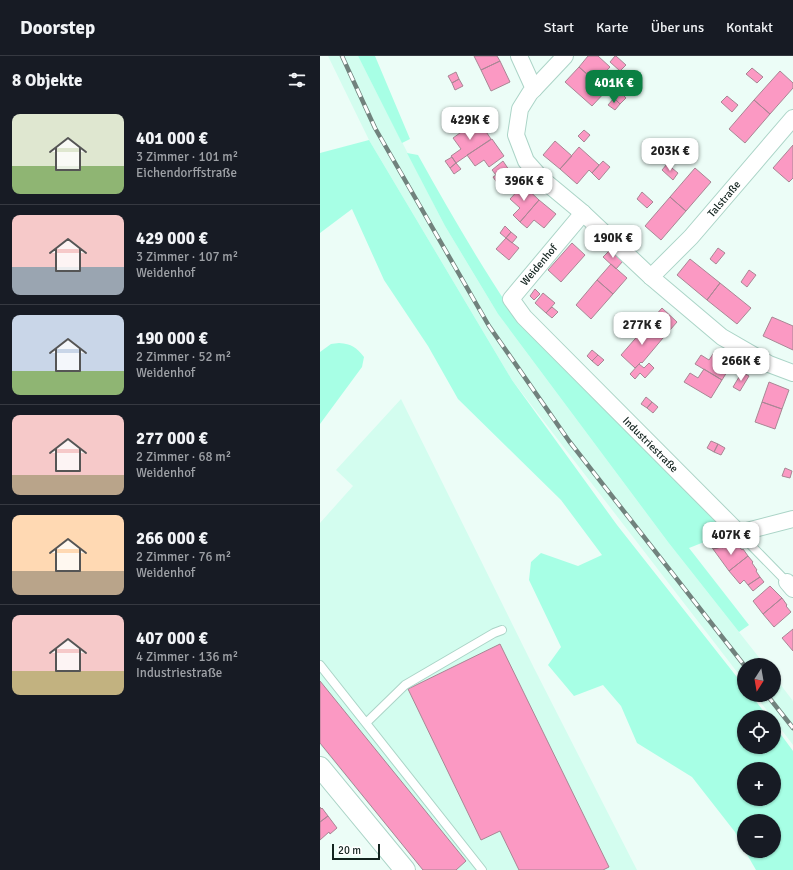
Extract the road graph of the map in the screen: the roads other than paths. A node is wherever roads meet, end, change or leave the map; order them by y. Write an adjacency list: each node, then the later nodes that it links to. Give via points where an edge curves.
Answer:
1 (519, 56): 3 (street)
2 (565, 56): 3 (street)
3 (534, 89): 5 (street, via 520,109 516,135 526,161 542,179)
4 (793, 118): 6 (street, Talstraße, via 691,236)
5 (583, 213): 6 (street); 7 (street, Weidenhof)
6 (651, 277): 8 (street, via 722,337 769,364)
7 (511, 298): 10 (street, Industriestraße, via 524,317)
8 (793, 373)
9 (793, 519): 10 (street)
10 (739, 533): 11 (lane, Industriestraße)
11 (790, 585)
12 (502, 630): 14 (lane, via 405,685)
13 (320, 665): 14 (lane)
14 (366, 723): 17 (lane)
15 (320, 767): 16 (street)
16 (404, 870)
17 (482, 870)

